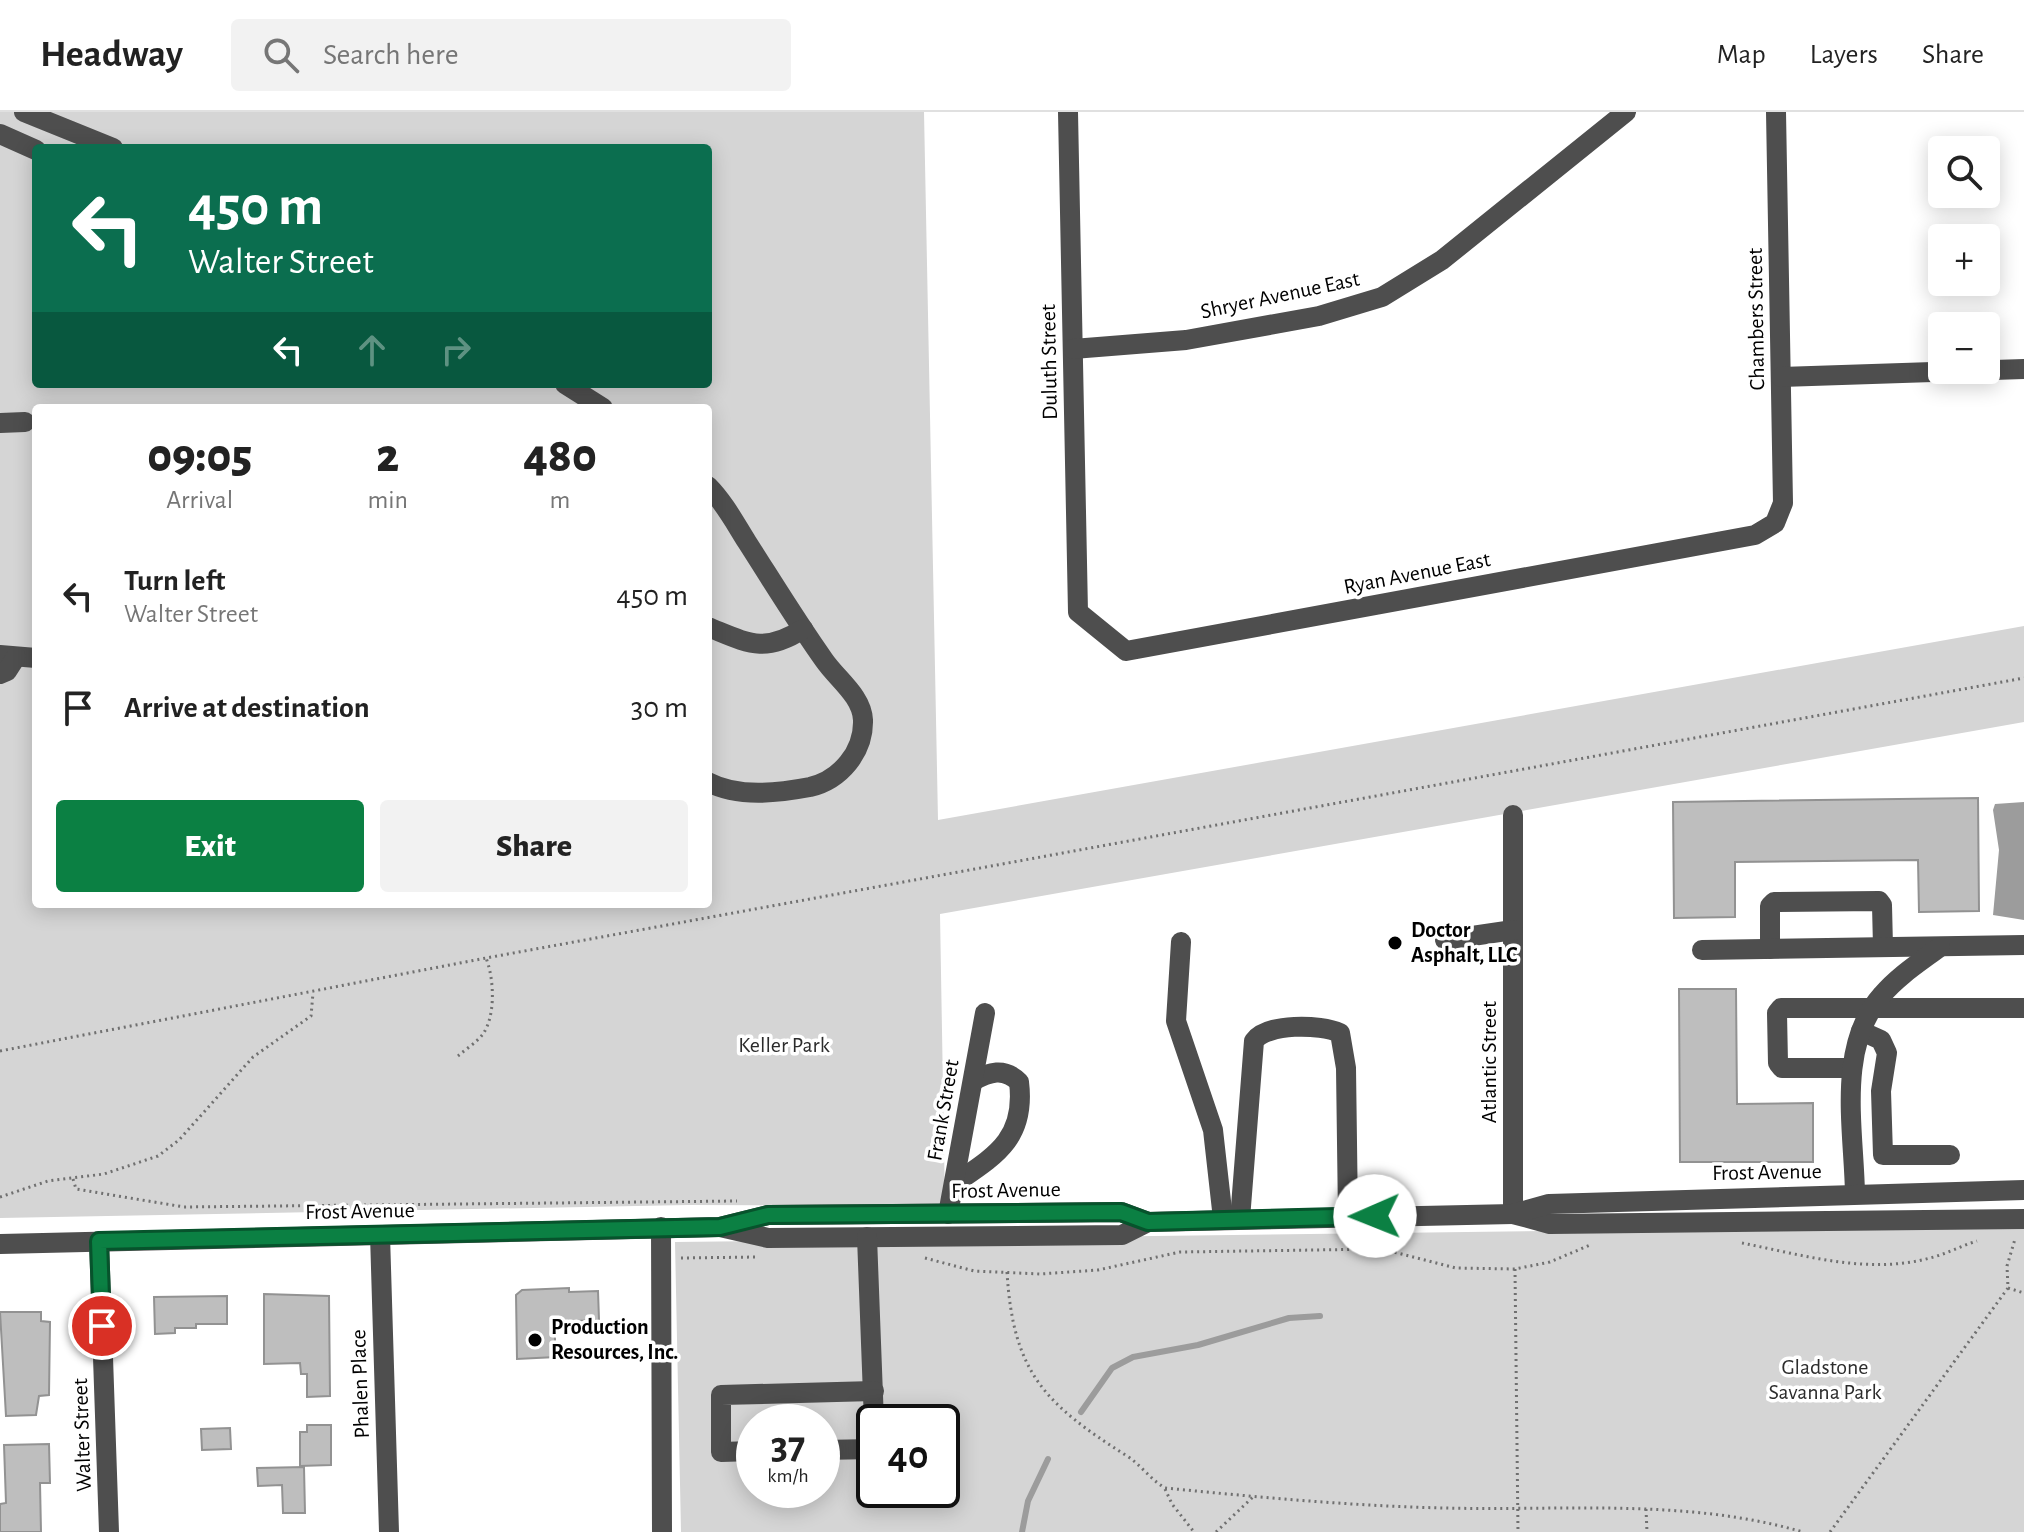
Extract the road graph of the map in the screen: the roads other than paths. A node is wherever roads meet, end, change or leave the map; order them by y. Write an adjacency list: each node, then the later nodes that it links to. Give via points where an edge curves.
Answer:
1 (24, 112): 6 (street)
2 (1068, 112): 8 (street, Duluth Street)
3 (1626, 112): 8 (street, Shryer Avenue East, via 1442,260 1382,297 1319,316 1186,340)
4 (1776, 112): 10 (street, Chambers Street)
5 (0, 134): 7 (street)
6 (103, 144)
7 (32, 148)
8 (1073, 349): 17 (street, Duluth Street)
9 (2024, 369): 10 (street)
10 (1781, 377): 16 (street, Chambers Street, via 1783,503)
11 (571, 388): 12 (street)
12 (597, 404)
13 (25, 422): 14 (street)
14 (0, 423)
15 (712, 492): 19 (street)
16 (1775, 523): 17 (street, Ryan Avenue East, via 1755,535 1126,651)
17 (1078, 612)
18 (712, 628): 19 (street, via 758,645 784,642)
19 (803, 629): 22 (street, via 859,703 863,720 857,751 837,776 806,788 781,793)
20 (17, 657): 21 (street)
21 (0, 674)
22 (712, 783)
23 (1513, 815): 24 (street, Atlantic Street)
24 (1513, 930): 25 (street); 43 (street, Atlantic Street)
25 (1445, 940)
26 (1181, 942): 45 (street, via 1176,1021 1213,1130)
27 (2024, 945): 29 (street)
28 (1883, 947): 29 (street); 30 (street); 30 (street, via 1879,901 1774,902)
29 (1940, 947): 33 (street, via 1894,982)
30 (1770, 949): 31 (street)
31 (1702, 950)
32 (2024, 1008): 33 (street)
33 (1871, 1009): 35 (street); 36 (street, via 1781,1008 1777,1013 1782,1068)
34 (985, 1013): 37 (street, Frank Street)
35 (1861, 1031): 36 (street); 40 (street, via 1881,1040 1887,1053 1881,1091 1883,1155 1941,1155)
36 (1852, 1068): 41 (street)
37 (973, 1081): 38 (street, Frank Street); 38 (street, via 995,1071 1011,1074 1019,1082 1018,1108 1002,1150)
38 (954, 1184): 42 (street, Frank Street)
39 (2024, 1190): 40 (street, Frost Avenue)
40 (1934, 1192): 41 (street, Frost Avenue)
41 (1855, 1194): 43 (street, Frost Avenue, via 1549,1204)
42 (948, 1214): 46 (street, Frost Avenue, via 1121,1212); 49 (street, Frost Avenue, via 768,1215)
43 (1513, 1214): 44 (street, Frost Avenue); 47 (street, Frost Avenue, via 1550,1224)
44 (1348, 1217): 45 (street, Frost Avenue); 45 (street, via 1346,1068 1340,1033 1278,1027 1254,1041)
45 (1232, 1219): 46 (street, Frost Avenue)
46 (1148, 1222): 51 (street, Frost Avenue, via 1122,1235)
47 (2020, 1226)
48 (661, 1227): 49 (street, Frost Avenue); 50 (street, Frost Avenue); 59 (street)
49 (720, 1227): 51 (street, Frost Avenue, via 768,1238)
50 (380, 1235): 52 (street, Frost Avenue); 58 (street, Phalen Place)
51 (867, 1237): 54 (street)
52 (99, 1241): 53 (street, Frost Avenue); 57 (street, Walter Street)
53 (0, 1244)
54 (874, 1391): 55 (street); 56 (street, via 721,1395 721,1452)
55 (874, 1404)
56 (736, 1452)
57 (109, 1532)
58 (389, 1532)
59 (662, 1532)

